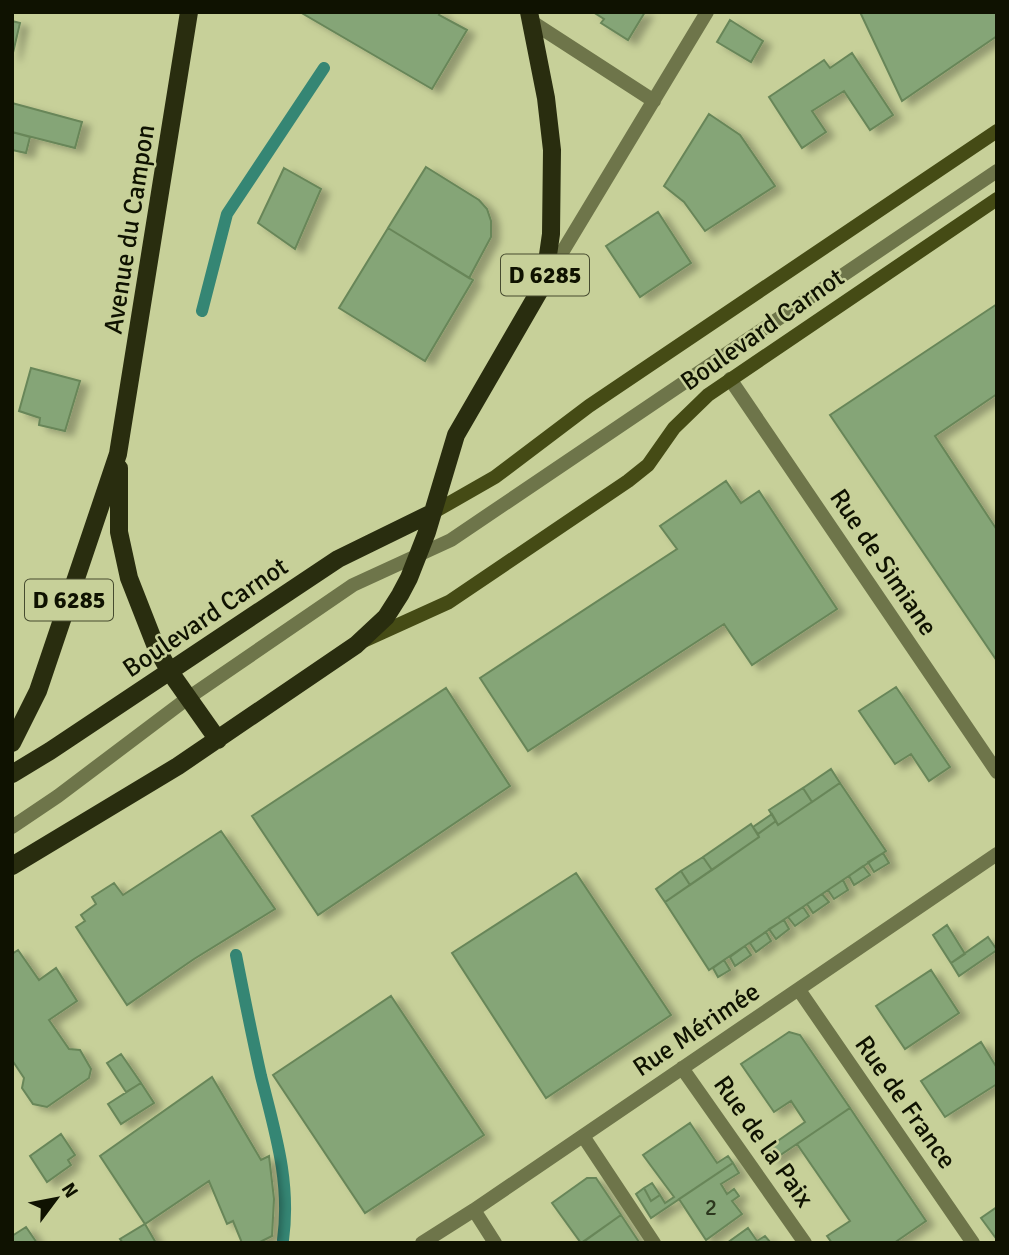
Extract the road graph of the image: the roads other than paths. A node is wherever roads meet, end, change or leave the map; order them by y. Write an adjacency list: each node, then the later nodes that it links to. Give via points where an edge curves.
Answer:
1 (201, 12): 4 (street)
2 (707, 12): 5 (street)
3 (531, 17): 5 (street); 9 (main road, D 6285, via 552,150 551,234)
4 (188, 20): 11 (main road, Avenue du Campon / D 6285)
5 (654, 101): 9 (street)
6 (997, 131): 12 (main road, Boulevard Carnot, via 589,406 495,477)
7 (997, 171): 13 (street, via 482,520)
8 (997, 199): 10 (main road, Boulevard Carnot)
9 (544, 283): 12 (main road, D 6285, via 456,435)
10 (730, 380): 14 (main road, Boulevard Carnot, via 687,413 648,465 628,481 449,602); 19 (street, Rue de Simiane)
11 (118, 454): 15 (main road, Avenue du Campon, via 122,556 145,622); 18 (main road, Avenue du Campon / D 6285, via 38,691)
12 (432, 513): 13 (main road, Boulevard Carnot); 15 (main road, Boulevard Carnot, via 338,559)
13 (418, 555): 14 (main road, Boulevard Carnot, via 386,617); 16 (street, via 353,585)
14 (356, 645): 17 (main road, Boulevard Carnot)
15 (170, 672): 16 (main road, Avenue du Campon); 20 (main road, Boulevard Carnot)
16 (188, 698): 17 (main road, Avenue du Campon); 21 (street)
17 (218, 740): 23 (main road, Boulevard Carnot)
18 (12, 743)
19 (997, 772)
20 (12, 774)
21 (12, 827)
22 (997, 854): 24 (street, Rue Mérimée)
23 (12, 866)
24 (799, 990): 25 (street, Rue Mérimée); 32 (street, Rue de France)
25 (682, 1068): 26 (street, Rue Mérimée); 31 (street, Rue de la Paix)
26 (583, 1136): 27 (street, Rue Mérimée); 30 (street)
27 (474, 1210): 28 (street, Rue Mérimée); 29 (street)
28 (422, 1243)
29 (495, 1243)
30 (654, 1243)
31 (805, 1243)
32 (973, 1243)

